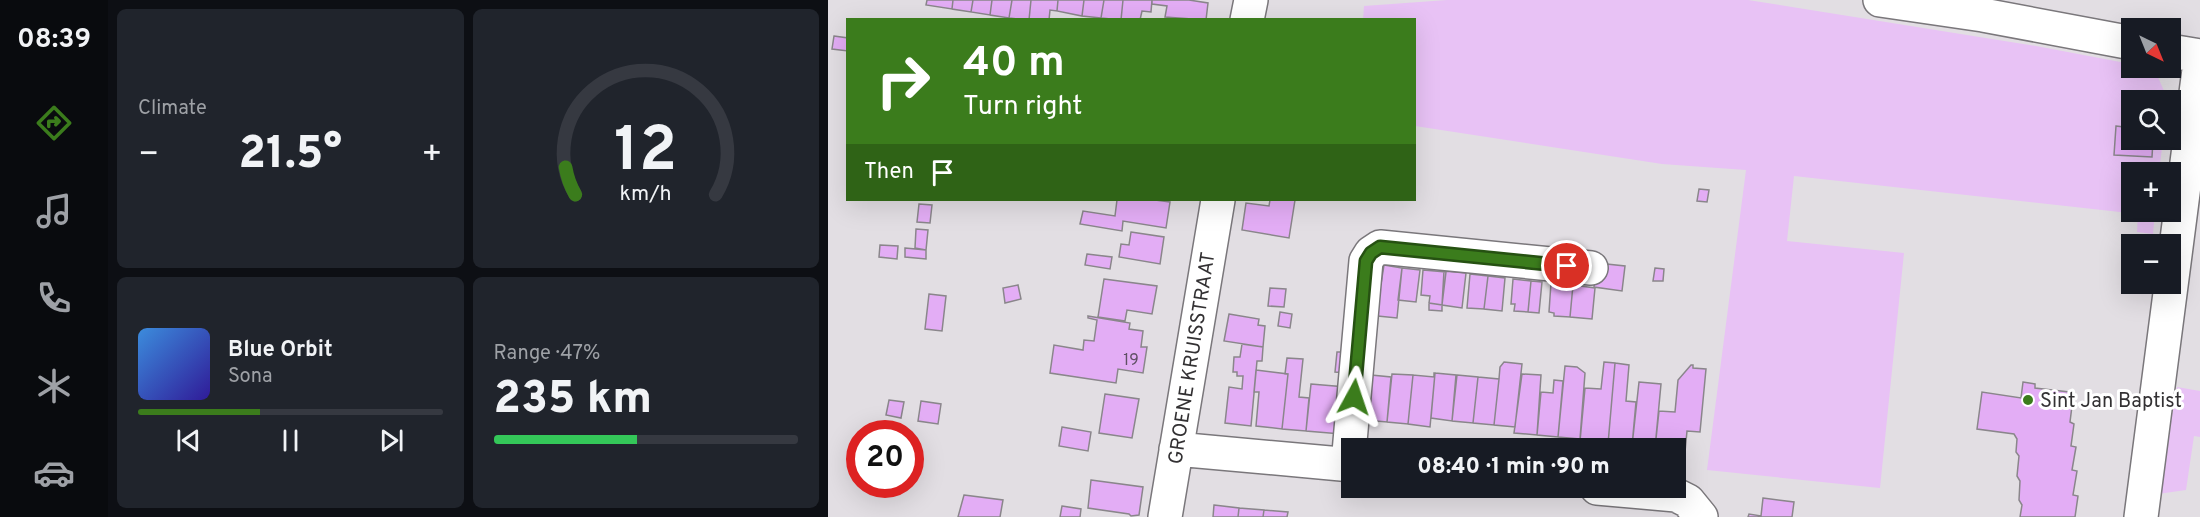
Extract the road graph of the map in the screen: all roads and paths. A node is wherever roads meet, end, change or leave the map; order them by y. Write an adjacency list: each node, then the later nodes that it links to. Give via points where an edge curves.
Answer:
1 (1251, 0): 3 (street)
2 (1880, 0): 4 (street)
3 (1248, 18)
4 (2121, 41)
5 (2181, 53): 6 (street)
6 (2200, 56)
7 (2200, 62): 16 (street)
8 (1218, 201): 11 (street, GROENE KRUISSTRAAT)
9 (1591, 268): 10 (street, via 1380,247 1371,253 1366,261)
10 (1352, 438)
11 (1176, 449): 12 (street); 15 (street, GROENE KRUISSTRAAT)
12 (1341, 464)
13 (1682, 498): 14 (street)
14 (1699, 513)
15 (1164, 517)
16 (2141, 517)

